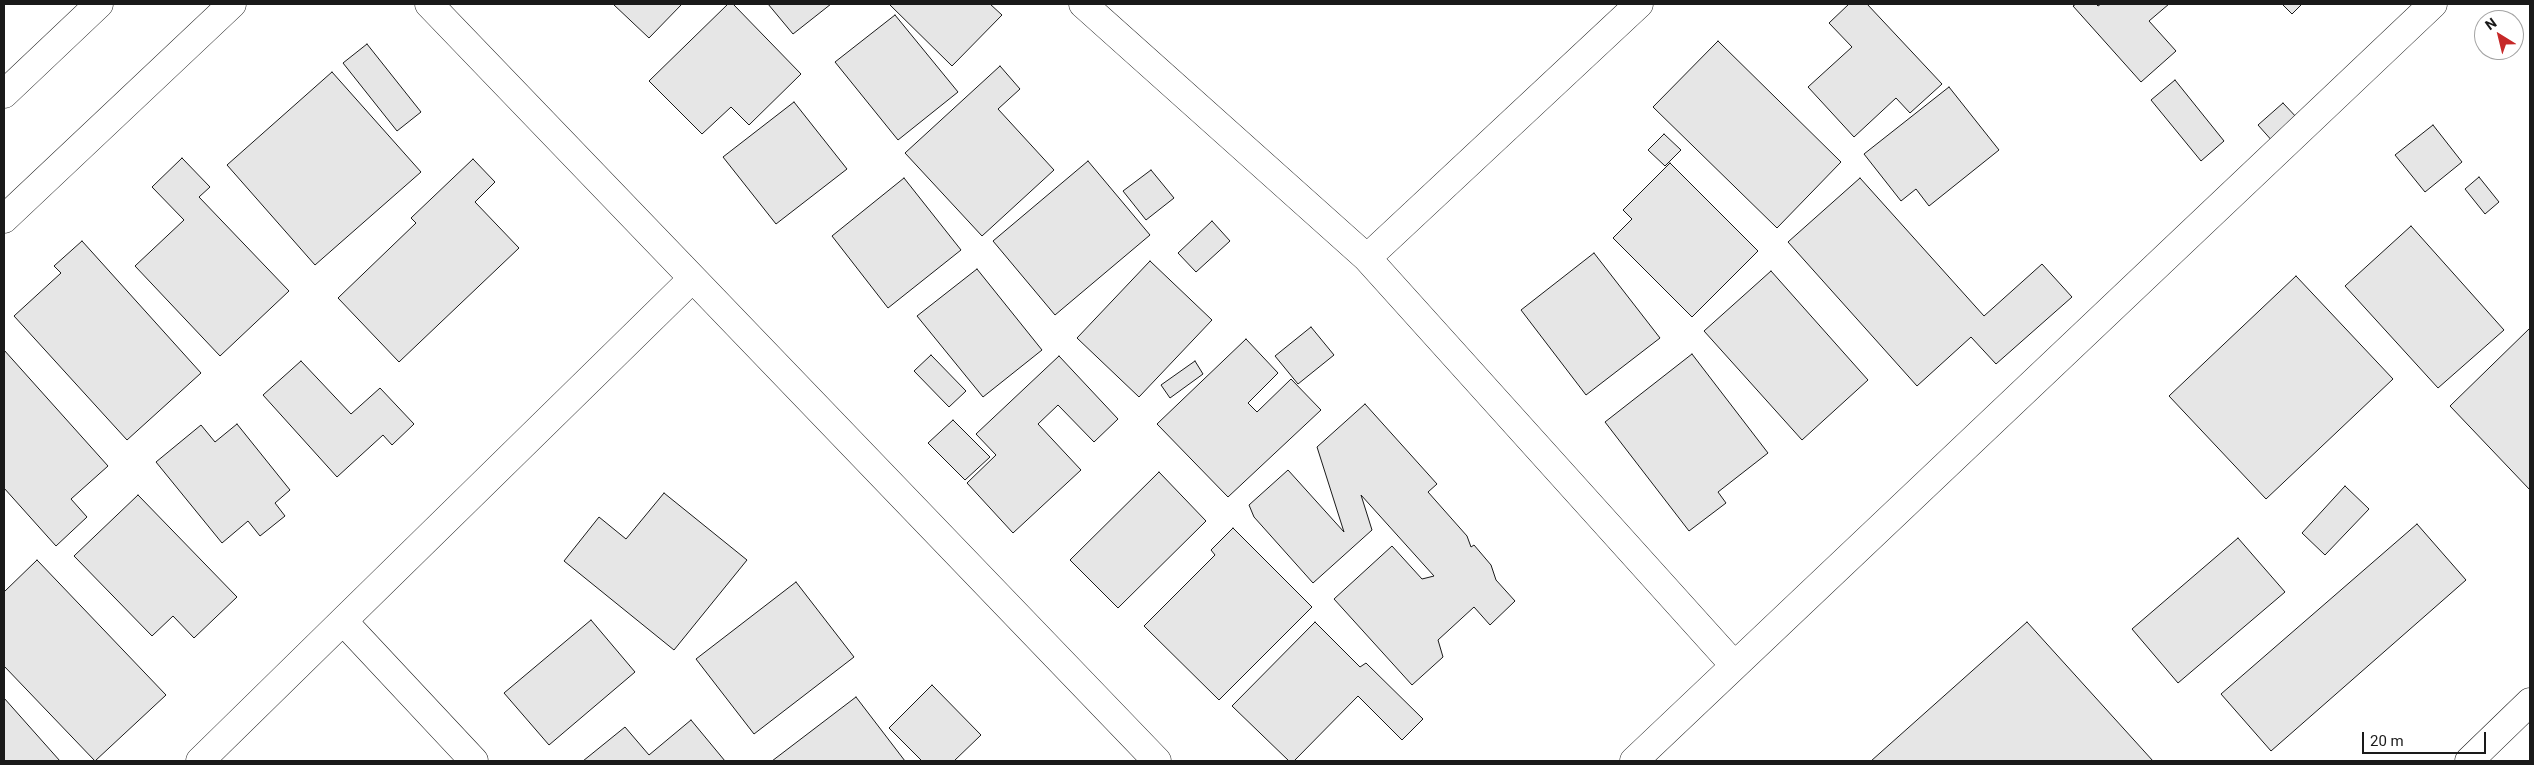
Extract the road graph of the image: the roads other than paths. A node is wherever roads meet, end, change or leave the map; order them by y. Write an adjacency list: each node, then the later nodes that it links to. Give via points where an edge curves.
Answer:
1 (99, 4): 7 (street)
2 (232, 4): 8 (street)
3 (429, 4): 10 (street)
4 (1083, 4): 9 (street)
5 (1639, 4): 9 (street)
6 (2433, 4): 12 (street)
7 (4, 94)
8 (4, 219)
9 (1367, 258): 12 (street)
10 (692, 278): 11 (street); 16 (street)
11 (343, 621): 14 (street); 15 (street)
12 (1734, 665): 17 (street)
13 (2530, 702): 18 (street)
14 (200, 761)
15 (474, 761)
16 (1157, 761)
17 (1634, 761)
18 (2469, 761)

